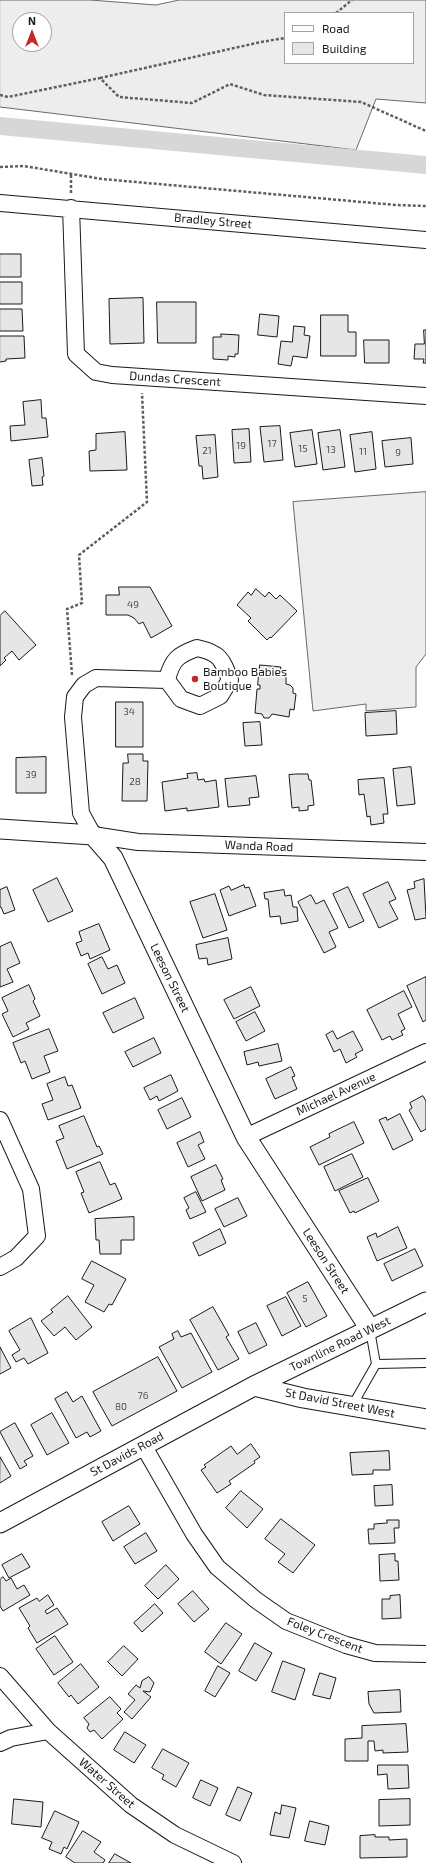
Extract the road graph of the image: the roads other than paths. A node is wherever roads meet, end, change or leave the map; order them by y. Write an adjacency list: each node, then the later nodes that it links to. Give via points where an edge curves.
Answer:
1 (0, 203): 2 (street, Bradley Street)
2 (70, 208): 3 (street, Bradley Street); 4 (street, Dundas Crescent, via 76,354 96,372)
3 (426, 240)
4 (426, 396)
5 (167, 680): 7 (street, Leeson Street, via 96,678 74,697 81,813)
6 (0, 829): 7 (street)
7 (93, 835): 8 (street, Wanda Road, via 138,842); 11 (street, Leeson Street, via 113,858)
8 (426, 852)
9 (426, 1052): 11 (street, Michael Avenue)
10 (0, 1120): 12 (street, via 31,1189 37,1236 16,1258)
11 (246, 1136): 14 (street, Leeson Street)
12 (0, 1267)
13 (426, 1302): 14 (street, Townline Road West)
14 (370, 1329): 15 (lane); 17 (street, Townline Road West)
15 (376, 1364): 16 (lane); 18 (lane)
16 (426, 1364)
17 (254, 1386): 18 (street, St David Street West); 20 (street, St Davids Road)
18 (352, 1406): 19 (street, St David Street West)
19 (426, 1419)
20 (143, 1445): 21 (street, St Davids Road); 22 (street, Foley Crescent, via 194,1534 217,1567 256,1600 286,1621 346,1645 375,1653)
21 (0, 1523)
22 (426, 1654)
23 (0, 1676): 24 (street, Water Street)
24 (48, 1731): 25 (street, via 11,1738); 26 (street, Water Street, via 132,1805 175,1834)
25 (0, 1743)
26 (234, 1863)

